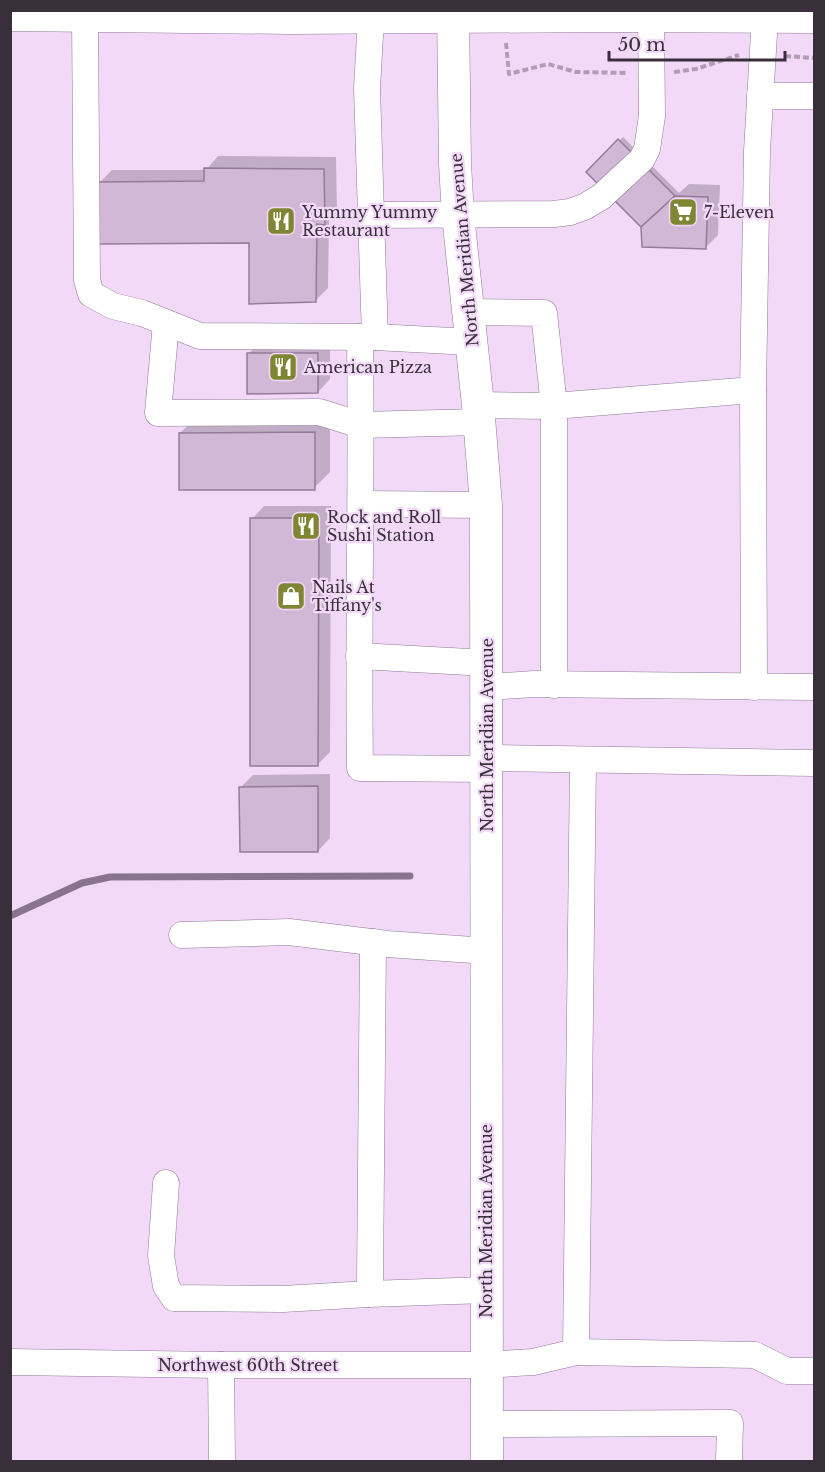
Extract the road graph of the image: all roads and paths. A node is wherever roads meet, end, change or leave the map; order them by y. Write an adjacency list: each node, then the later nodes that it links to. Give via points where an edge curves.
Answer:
1 (179, 13): 2 (main road); 3 (main road)
2 (99, 14): 6 (main road); 18 (street, via 87,280 91,294 101,301)
3 (291, 14): 10 (main road)
4 (453, 14): 8 (main road); 10 (main road); 17 (main road, North Meridian Avenue)
5 (654, 14): 7 (main road); 8 (main road); 17 (street, via 652,116 642,159 601,197 570,212)
6 (10, 15)
7 (752, 15): 9 (main road); 14 (street)
8 (505, 17): 12 (path, via 509,74 548,64 576,72)
9 (814, 17)
10 (370, 18): 16 (street, via 367,88)
11 (739, 55): 13 (path)
12 (632, 72)
13 (678, 72)
14 (759, 96): 15 (street); 21 (street)
15 (814, 96)
16 (371, 215): 17 (street); 20 (street)
17 (458, 215): 19 (main road, North Meridian Avenue)
18 (166, 323): 20 (street, via 200,336); 24 (street, via 158,413 319,412)
19 (470, 327): 20 (street); 22 (street, via 544,314); 23 (main road, North Meridian Avenue)
20 (368, 337): 24 (street)
21 (753, 390): 22 (street); 30 (street)
22 (554, 406): 23 (street); 29 (street)
23 (479, 414): 24 (street); 26 (main road, North Meridian Avenue)
24 (361, 425): 25 (street)
25 (362, 504): 26 (street); 27 (street)
26 (486, 505): 28 (main road, North Meridian Avenue)
27 (359, 656): 28 (street); 34 (street, via 360,768)
28 (487, 675): 29 (street); 34 (main road, North Meridian Avenue)
29 (554, 685): 30 (street)
30 (754, 687): 31 (street)
31 (814, 687)
32 (583, 760): 33 (street); 34 (street); 41 (street)
33 (814, 763)
34 (487, 764): 37 (main road, North Meridian Avenue)
35 (182, 936): 36 (street, via 289,932)
36 (373, 942): 37 (street); 40 (street)
37 (487, 951): 39 (main road, North Meridian Avenue)
38 (166, 1183): 40 (street, via 161,1256 166,1286 174,1298 283,1299)
39 (486, 1290): 40 (street); 44 (main road, North Meridian Avenue)
40 (368, 1294)
41 (576, 1352): 44 (street, Northwest 60th Street, via 533,1362); 45 (street, Northwest 60th Street, via 755,1355 787,1371)
42 (10, 1362): 43 (street, Northwest 60th Street)
43 (221, 1365): 44 (street, Northwest 60th Street); 47 (street)
44 (486, 1365): 46 (main road, North Meridian Avenue)
45 (814, 1371)
46 (487, 1424): 48 (main road, North Meridian Avenue); 49 (street, via 730,1423)
47 (222, 1461)
48 (487, 1461)
49 (729, 1461)

